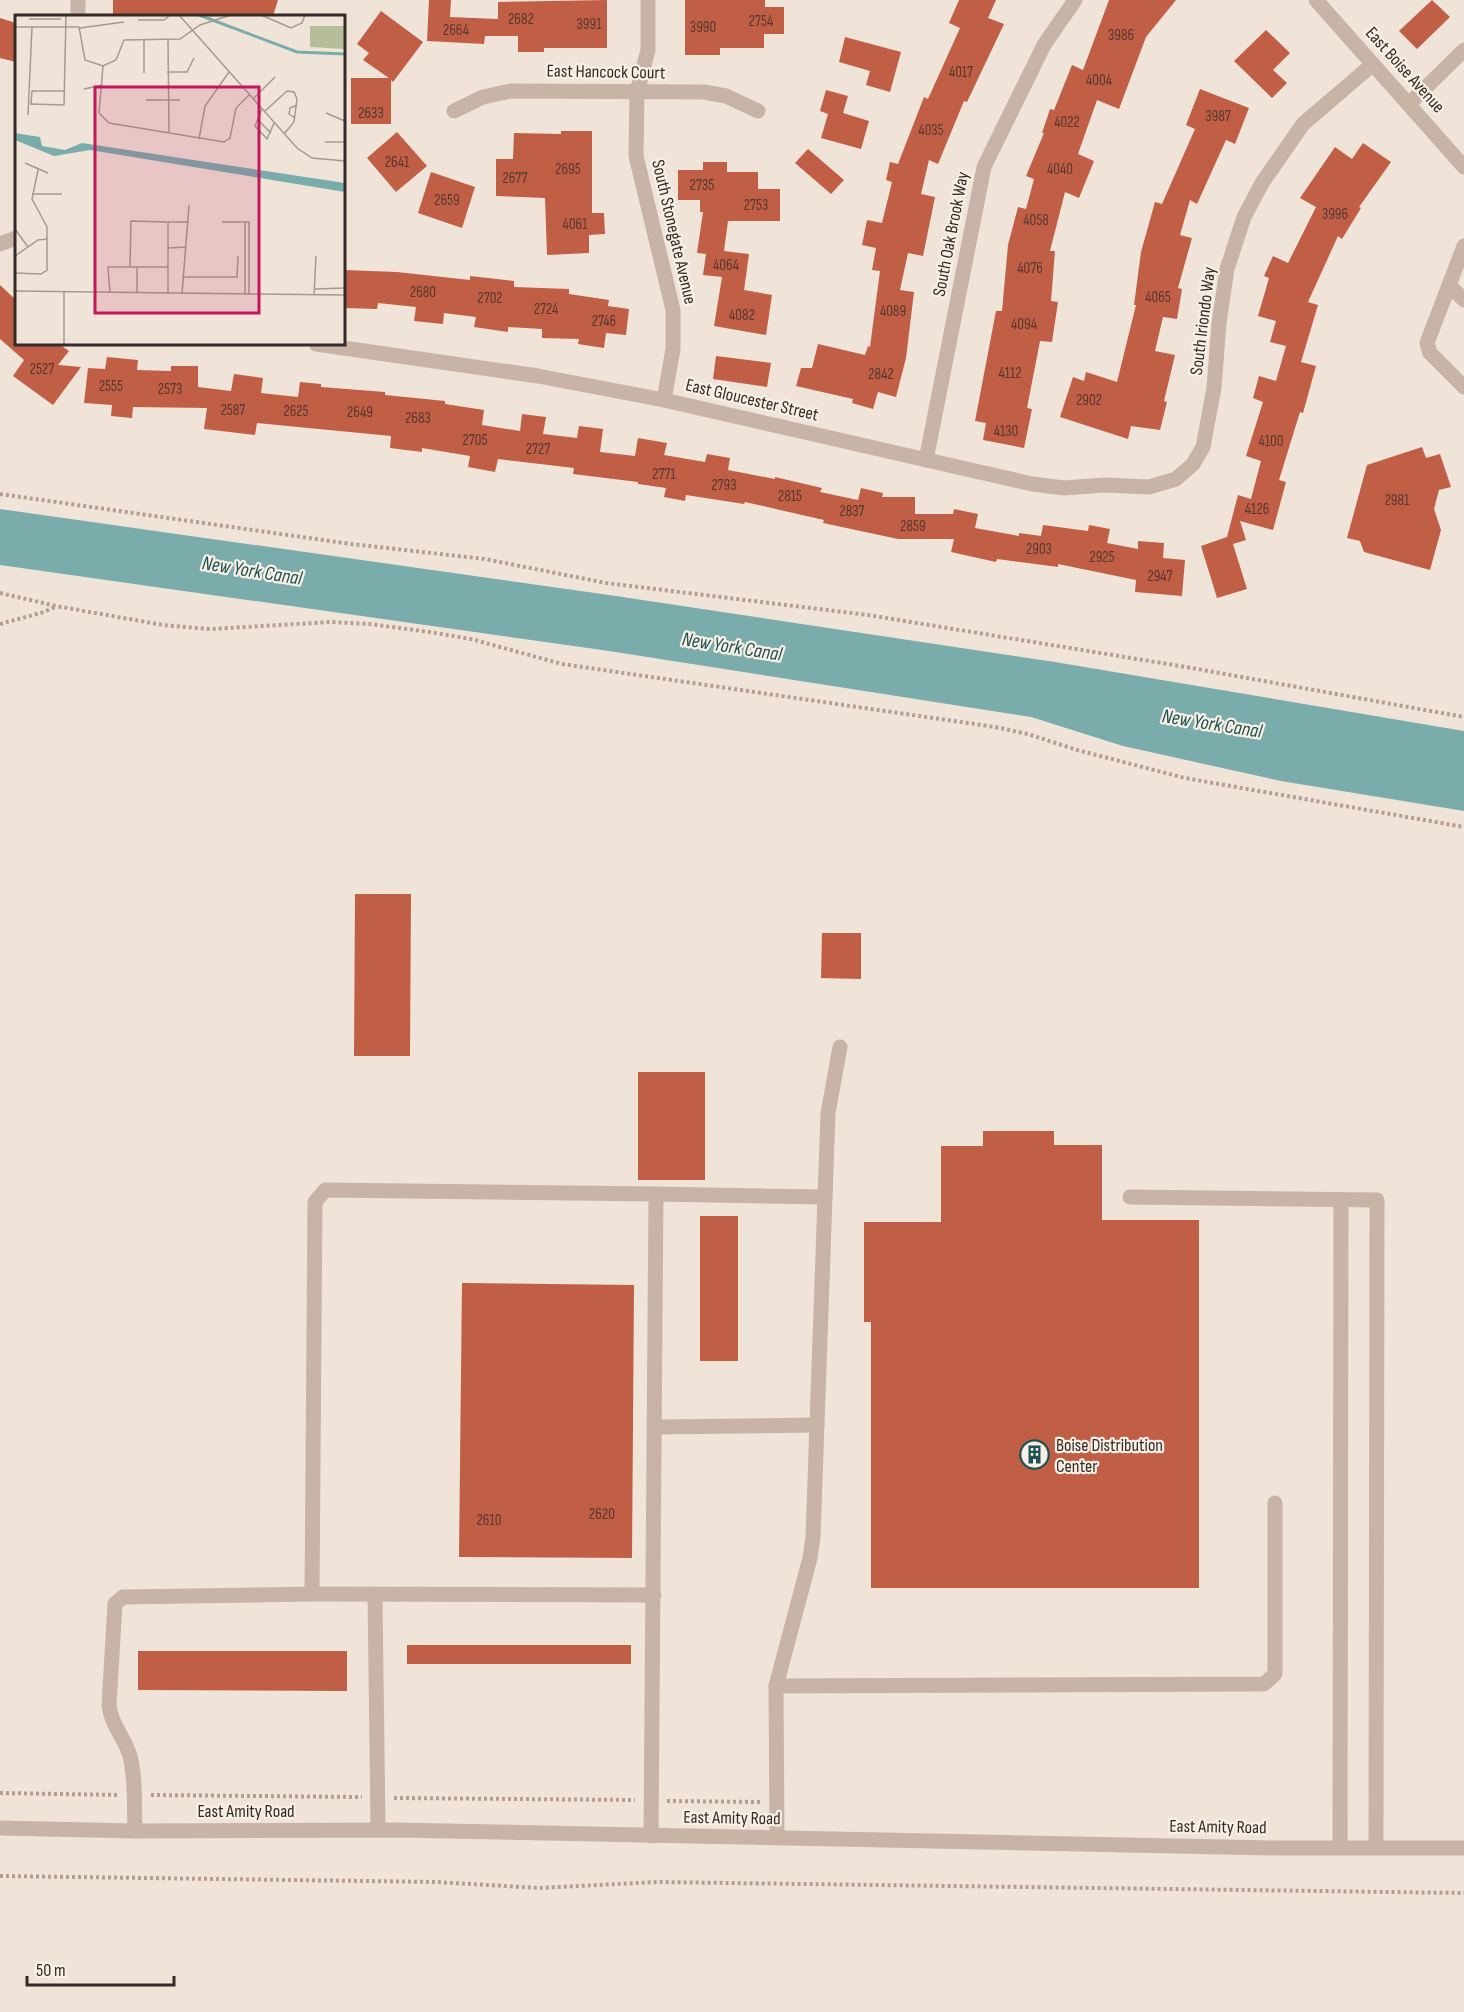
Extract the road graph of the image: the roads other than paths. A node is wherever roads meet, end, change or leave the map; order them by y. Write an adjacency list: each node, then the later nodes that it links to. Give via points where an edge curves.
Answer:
1 (648, 0): 6 (street, South Stonegate Avenue, via 648,50)
2 (1075, 0): 19 (street, South Oak Brook Way, via 1044,45 984,167)
3 (1317, 0): 5 (street, East Boise Avenue)
4 (1464, 50): 7 (street)
5 (1373, 64): 7 (street, East Boise Avenue); 20 (street, South Iriondo Way, via 1303,124 1262,183 1244,217 1227,269 1214,388 1203,447)
6 (637, 92): 8 (street, East Hancock Court, via 510,91 483,97); 9 (street, East Hancock Court, via 704,92 726,96); 18 (street, South Stonegate Avenue, via 636,156 673,310 674,349)
7 (1409, 104): 10 (street, East Boise Avenue)
8 (454, 111)
9 (758, 111)
10 (1464, 167)
11 (15, 238): 12 (street)
12 (0, 243)
13 (1464, 246): 14 (street)
14 (1449, 285): 15 (street); 17 (street, via 1427,343 1430,353)
15 (1464, 300)
16 (323, 345): 18 (street, East Gloucester Street, via 538,376)
17 (1464, 387)
18 (663, 400): 19 (street, East Gloucester Street)
19 (926, 460): 20 (street, East Gloucester Street, via 1064,488 1149,487)
20 (1176, 479)
21 (840, 1047): 23 (street, via 828,1113)
22 (656, 1194): 23 (street); 27 (street); 29 (street, via 325,1190 315,1202)
23 (825, 1197): 26 (street)
24 (1130, 1197): 25 (street)
25 (1341, 1200): 38 (street); 39 (street, via 1377,1200)
26 (817, 1425): 27 (street); 32 (street, via 810,1558)
27 (654, 1427): 31 (street)
28 (1275, 1503): 32 (street, via 1275,1674 1264,1684)
29 (312, 1594): 30 (street); 35 (street, via 123,1597 115,1604 109,1705 131,1760)
30 (375, 1594): 31 (street); 34 (street)
31 (654, 1595): 36 (street)
32 (776, 1686): 37 (street)
33 (0, 1828): 35 (street, East Amity Road)
34 (378, 1830): 35 (street, East Amity Road); 36 (street, East Amity Road)
35 (135, 1831)
36 (651, 1836): 37 (street, East Amity Road)
37 (777, 1838): 38 (street, East Amity Road)
38 (1340, 1847): 39 (street, East Amity Road)
39 (1376, 1847): 40 (street, East Amity Road)
40 (1464, 1848)

